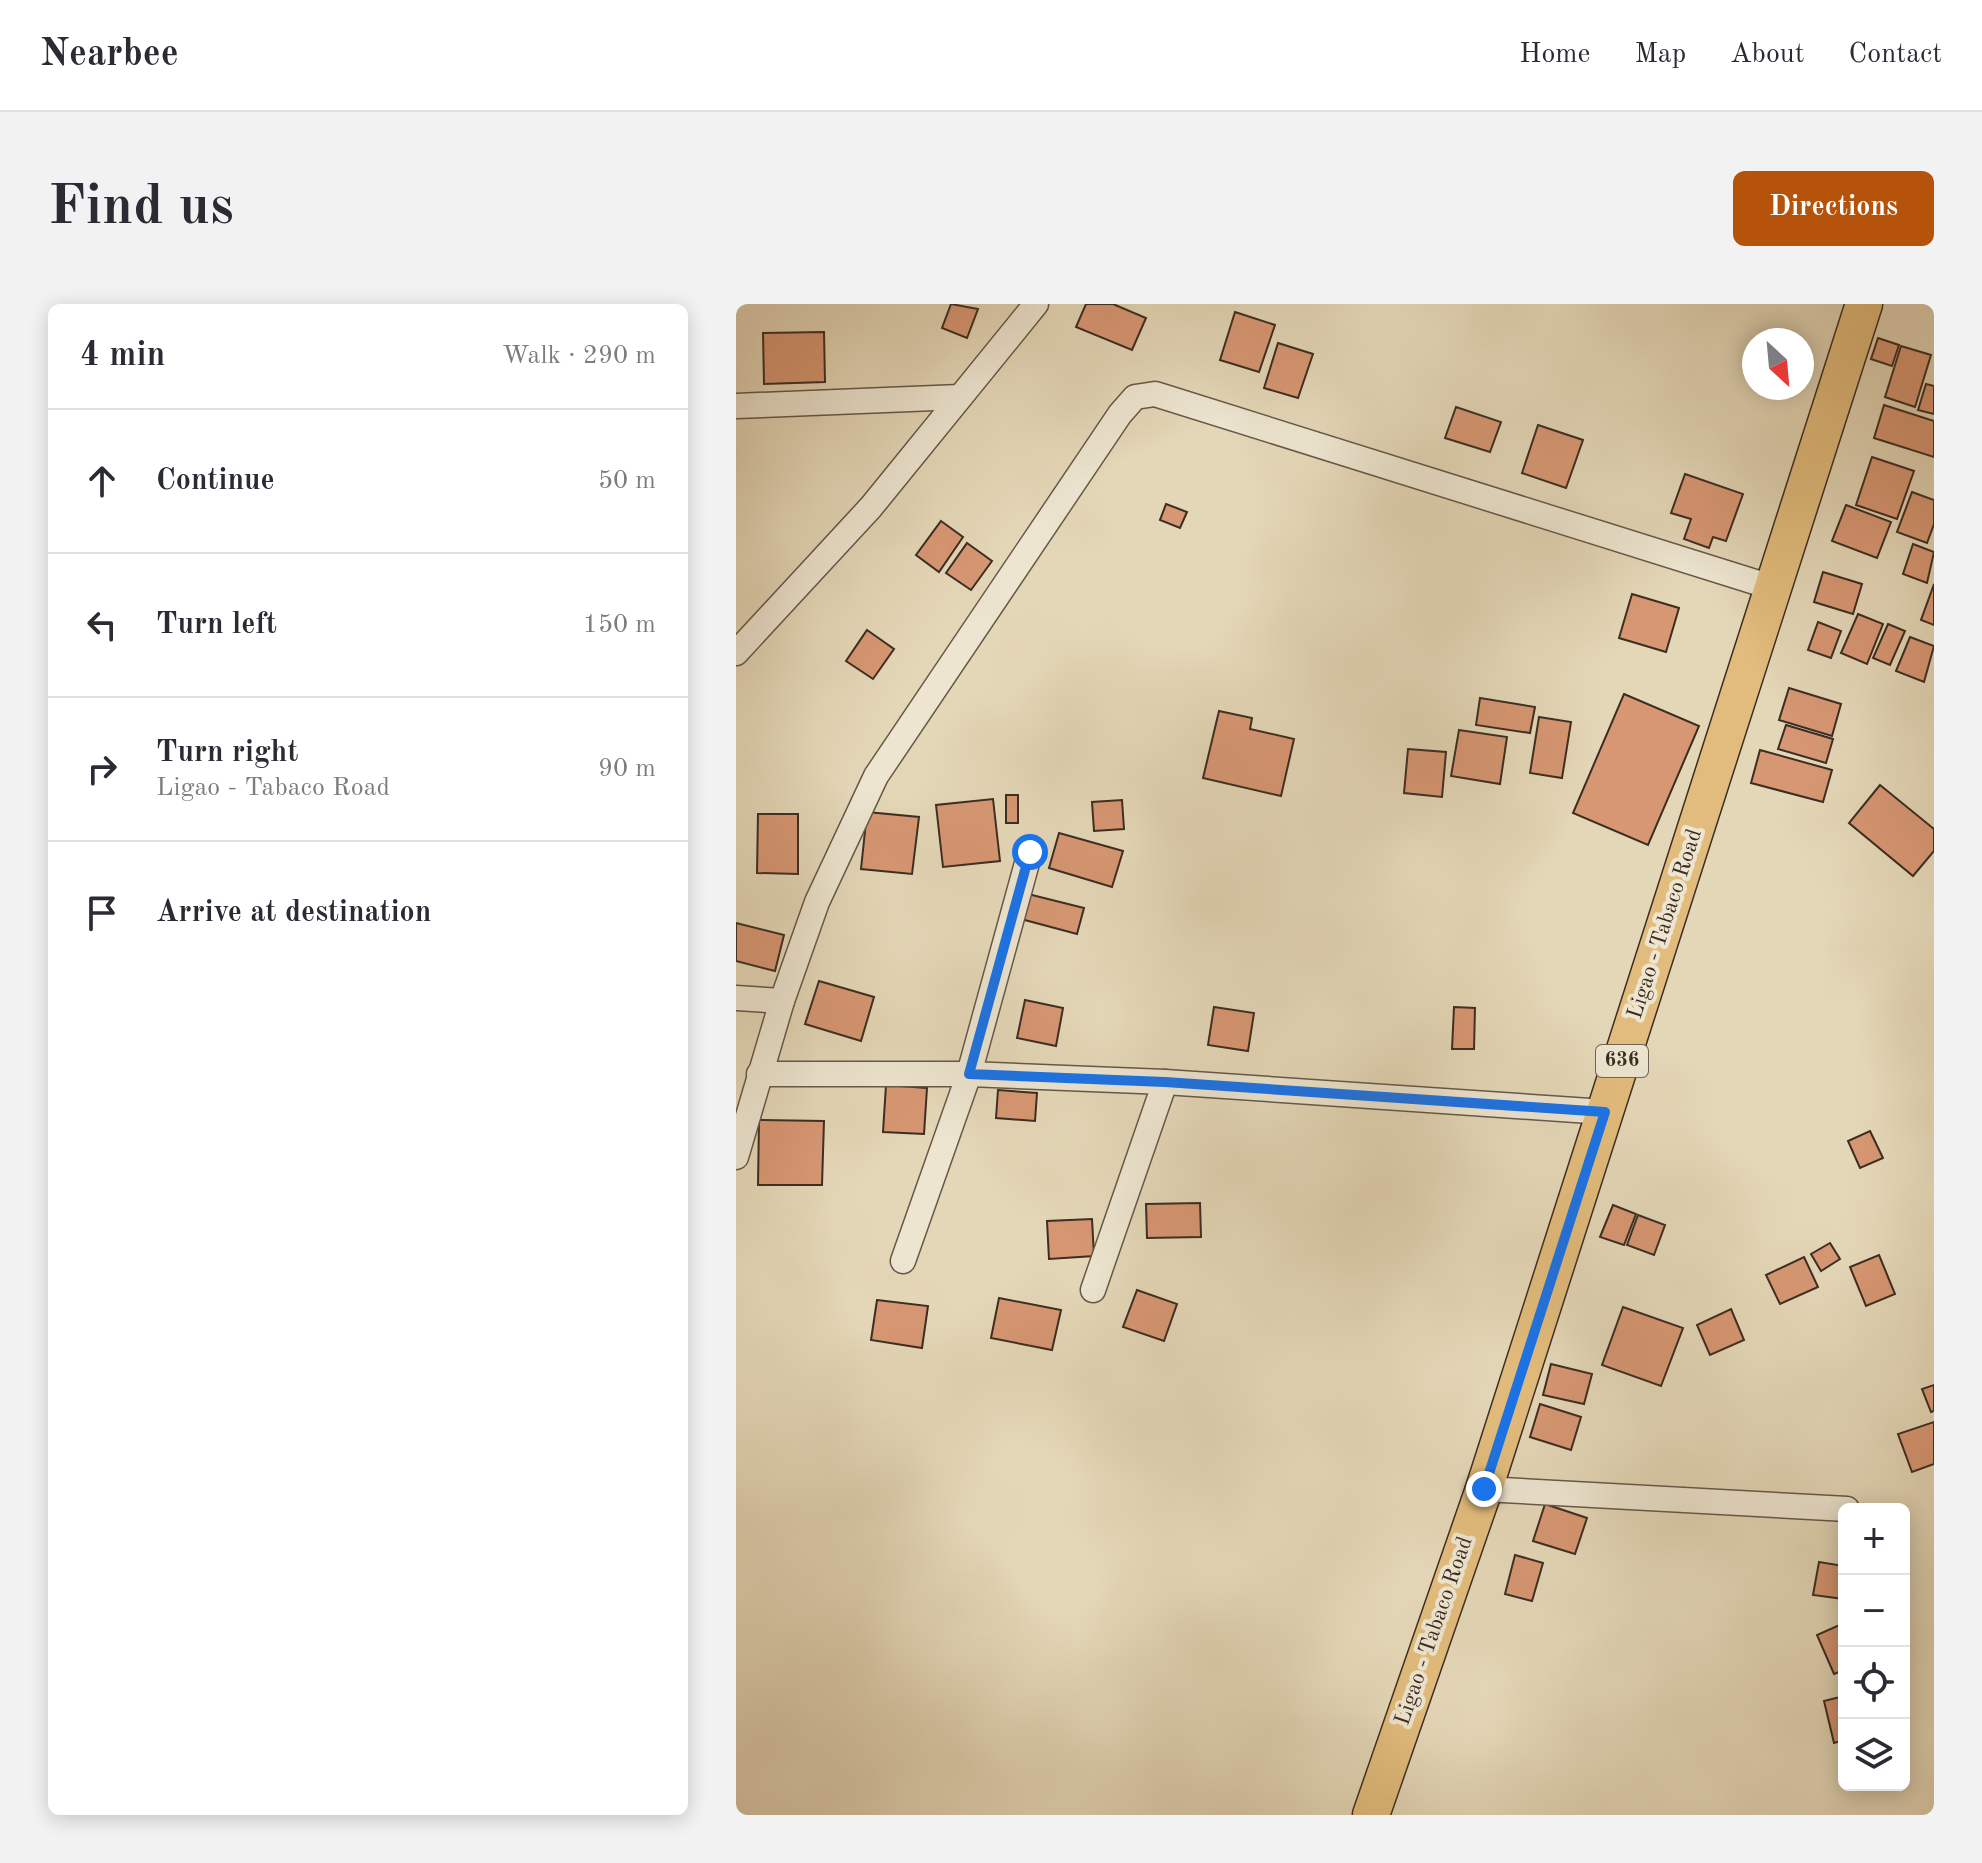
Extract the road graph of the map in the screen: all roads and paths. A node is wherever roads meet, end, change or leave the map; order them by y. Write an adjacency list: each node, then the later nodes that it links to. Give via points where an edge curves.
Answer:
1 (1036, 304): 3 (street)
2 (1864, 304): 5 (main road, Ligao - Tabaco Road / 636)
3 (960, 397): 4 (street); 6 (street, via 871,507)
4 (736, 406)
5 (1771, 587): 9 (street, via 1155,394 1135,397 876,776 817,902); 13 (main road, Ligao - Tabaco Road / 636)
6 (736, 653)
7 (1030, 852): 11 (street)
8 (736, 998): 9 (street)
9 (782, 1001): 10 (street)
10 (759, 1074): 11 (street); 14 (street)
11 (969, 1074): 12 (street); 15 (street)
12 (1165, 1082): 13 (street); 16 (street)
13 (1605, 1112): 17 (main road, Ligao - Tabaco Road / 636)
14 (736, 1157)
15 (903, 1261)
16 (1093, 1290)
17 (1484, 1489): 18 (street); 19 (main road, Ligao - Tabaco Road / 636)
18 (1838, 1509)
19 (1371, 1815)

